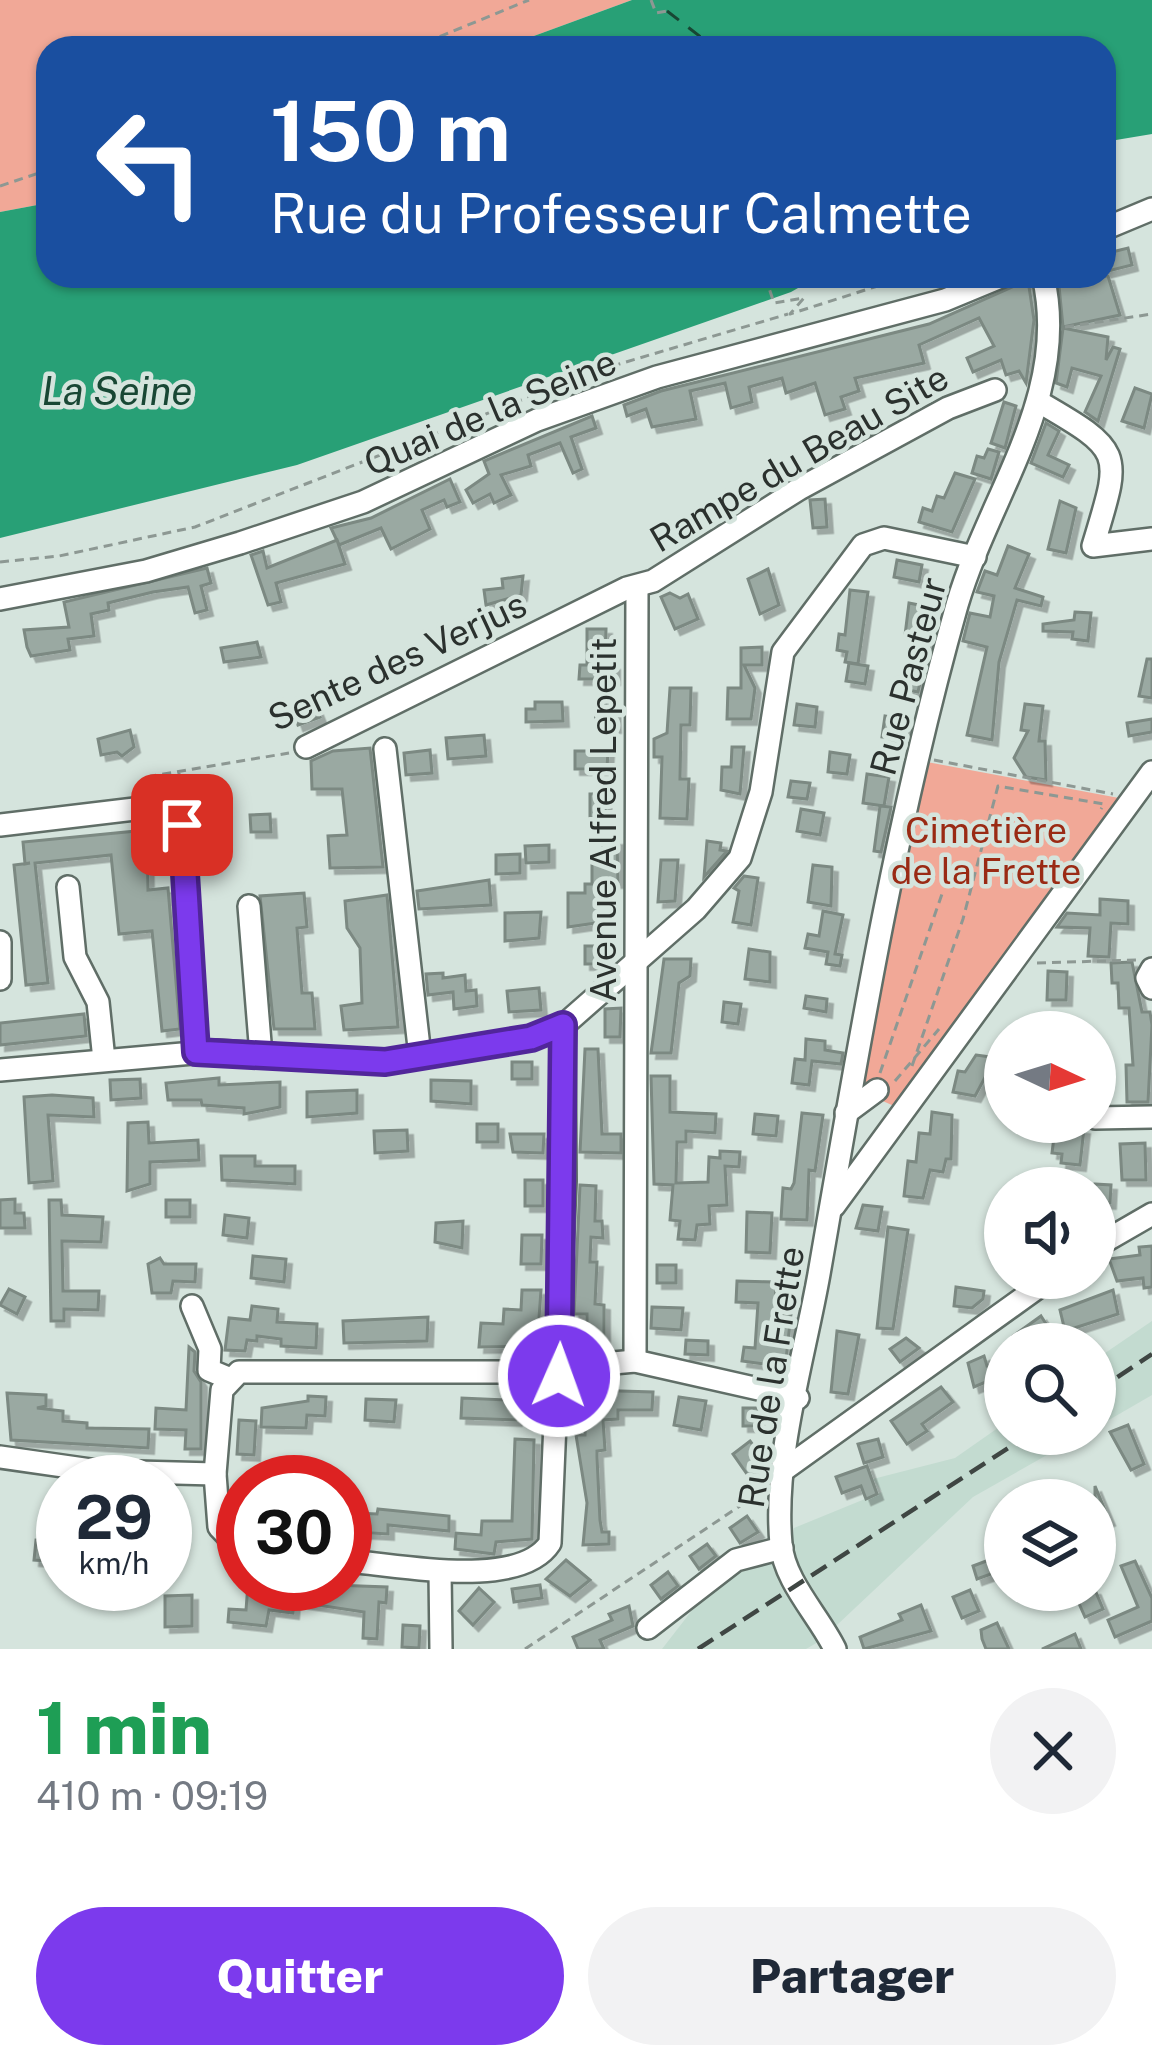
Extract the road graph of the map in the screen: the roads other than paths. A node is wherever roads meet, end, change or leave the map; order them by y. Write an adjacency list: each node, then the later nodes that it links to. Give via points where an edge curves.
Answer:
1 (1152, 209): 2 (street)
2 (1116, 224)
3 (974, 288): 10 (street, Quai de la Seine, via 639,383 518,428 363,502 240,543)
4 (1045, 288): 6 (street, Rue Pasteur, via 1051,328)
5 (994, 390): 9 (street, Rampe du Beau Site, via 799,489)
6 (1039, 402): 7 (street, via 1105,444 1114,465 1093,546); 8 (street, Rue Pasteur)
7 (1152, 539)
8 (975, 557): 20 (street, via 884,538 863,545 783,652 746,846 696,909); 31 (street, Rue Pasteur, via 920,757)
9 (637, 587): 11 (street, Sente des Verjus); 20 (street, Avenue Alfred Lepetit)
10 (0, 599)
11 (306, 747)
12 (385, 749): 27 (street)
13 (1152, 772): 34 (street)
14 (134, 810): 15 (street)
15 (0, 825)
16 (182, 825): 25 (street)
17 (68, 887): 28 (street, via 75,957 98,1002)
18 (249, 906): 26 (street)
19 (0, 942): 22 (street)
20 (635, 964): 24 (street); 39 (street, Avenue Alfred Lepetit)
21 (1149, 964): 23 (street)
22 (0, 980)
23 (1152, 988)
24 (563, 1025): 27 (street); 40 (street)
25 (196, 1052): 26 (street); 28 (street)
26 (261, 1055): 27 (street, via 385,1062)
27 (420, 1056)
28 (104, 1060): 29 (street)
29 (0, 1070)
30 (877, 1090): 31 (street)
31 (847, 1108): 34 (street, Rue de la Frette)
32 (1116, 1118): 33 (street)
33 (1152, 1118)
34 (830, 1211): 42 (street, Rue de la Frette)
35 (1152, 1214): 36 (street)
36 (1116, 1235)
37 (1022, 1299): 45 (street)
38 (192, 1306): 41 (street, via 209,1349 208,1370)
39 (635, 1360): 40 (street); 42 (street)
40 (559, 1368): 41 (street); 49 (street, via 550,1543 530,1564)
41 (228, 1378): 44 (street)
42 (797, 1398): 45 (street, Rue de la Frette)
43 (0, 1457): 44 (street, via 98,1472)
44 (215, 1474): 46 (street)
45 (779, 1476): 47 (street, Rue de la Frette)
46 (216, 1487)
47 (782, 1548): 50 (street, via 736,1560); 52 (street, Rue de la Frette)
48 (372, 1564): 49 (street)
49 (440, 1571): 51 (street)
50 (648, 1628)
51 (441, 1649)
52 (835, 1649)

